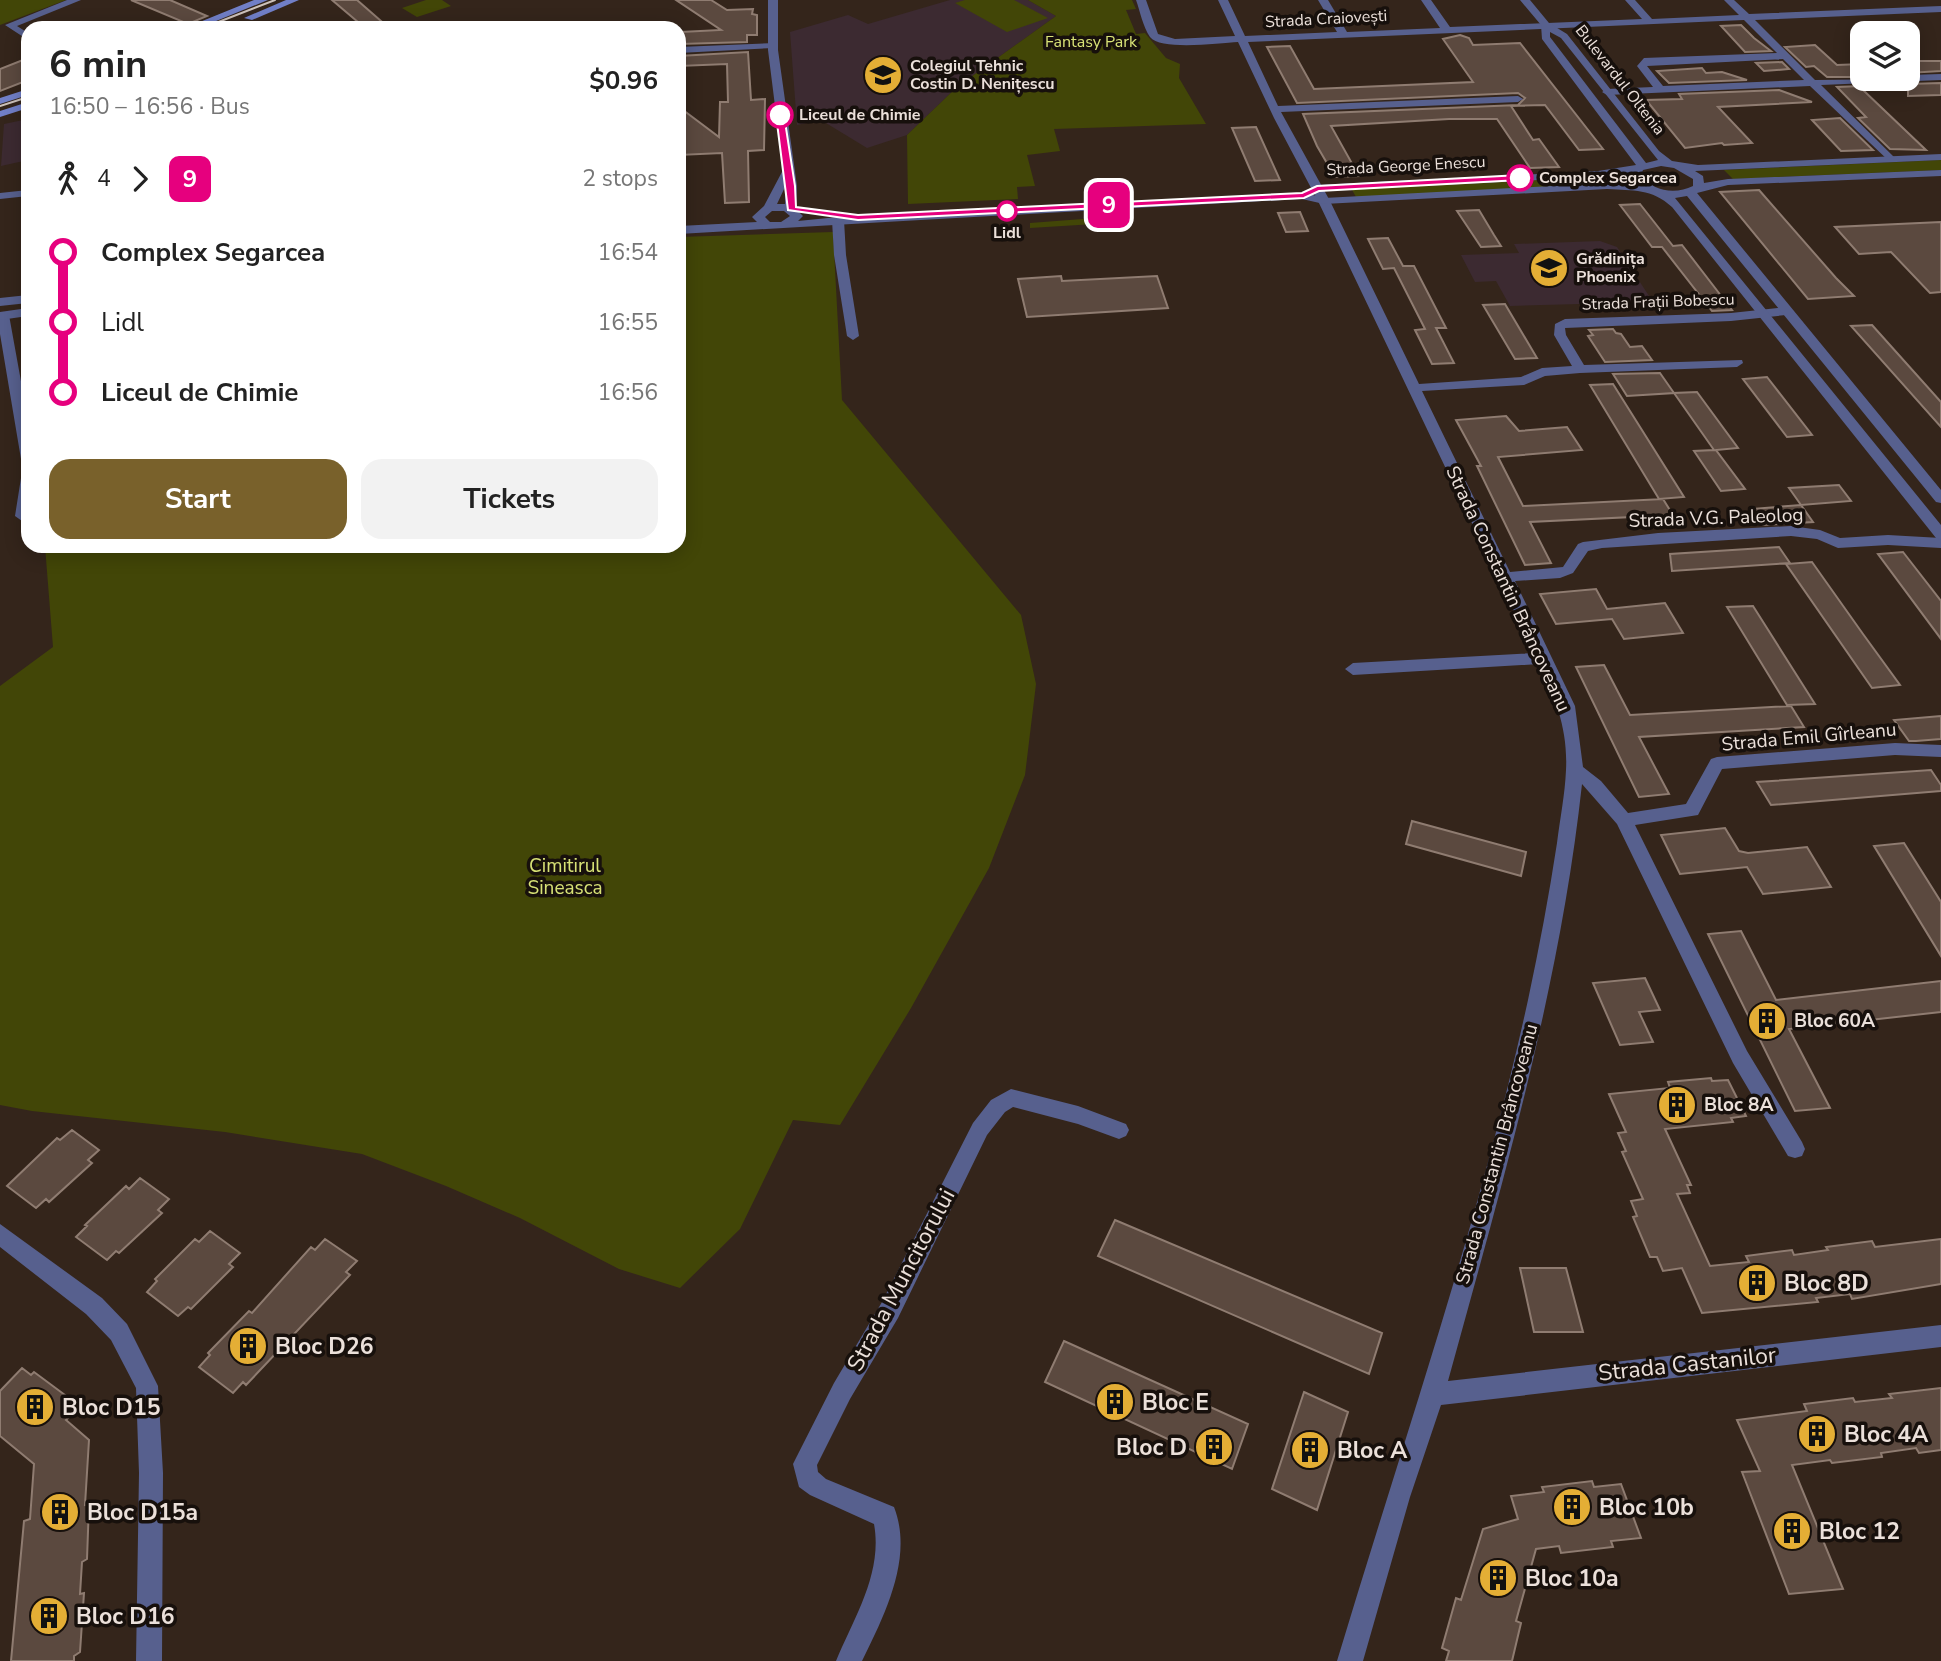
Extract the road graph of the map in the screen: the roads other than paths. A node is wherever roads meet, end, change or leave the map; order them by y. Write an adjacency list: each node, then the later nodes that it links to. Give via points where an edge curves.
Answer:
1 (76, 0): 18 (street)
2 (263, 0): 19 (main road)
3 (294, 0): 20 (main road)
4 (773, 0): 27 (street)
5 (1141, 0): 26 (street, Strada Craiovești, via 1159,39)
6 (1223, 0): 26 (street, Strada Constantin Brâncoveanu)
7 (1323, 0): 25 (street)
8 (1426, 0): 23 (street)
9 (1525, 0): 22 (street)
10 (1630, 0): 17 (street)
11 (1729, 0): 16 (street)
12 (1830, 0): 15 (street)
13 (1933, 0): 14 (street)
14 (1941, 8): 15 (street, Strada Craiovești)
15 (1843, 12): 16 (street, Strada Craiovești)
16 (1745, 16): 17 (street, Strada Craiovești); 29 (street)
17 (1648, 20): 22 (street, Strada Craiovești)
18 (23, 21)
19 (208, 21)
20 (240, 21)
21 (21, 22): 24 (street, via 10,26)
22 (1546, 25): 23 (street, Strada Craiovești); 33 (street, Bulevardul Oltenia, via 1564,36); 43 (street, Bulevardul Oltenia, via 1545,37 1635,154)
23 (1446, 29): 25 (street, Strada Craiovești)
24 (21, 33)
25 (1343, 34): 26 (street, Strada Craiovești)
26 (1243, 38): 38 (street, Strada Constantin Brâncoveanu)
27 (773, 45): 28 (street); 44 (street)
28 (686, 50)
29 (1784, 56): 31 (street); 32 (street, via 1644,61)
30 (1941, 77): 31 (street)
31 (1813, 83): 32 (street); 41 (street)
32 (1661, 90): 33 (street)
33 (1607, 92): 42 (street, Bulevardul Oltenia, via 1654,153)
34 (21, 94): 36 (main road)
35 (1518, 99): 38 (street)
36 (0, 101)
37 (21, 107): 39 (main road)
38 (1275, 109): 50 (street, Strada Constantin Brâncoveanu)
39 (0, 114)
40 (1941, 157): 41 (street)
41 (1890, 159): 42 (street, via 1732,168)
42 (1674, 165): 43 (street, Strada George Enescu); 47 (street, Bulevardul Oltenia, via 1695,175 1700,182)
43 (1640, 168): 46 (street, Bulevardul Oltenia, via 1636,178); 50 (street, Strada George Enescu)
44 (787, 172): 52 (street); 53 (street)
45 (1941, 173): 47 (street, via 1728,182)
46 (1648, 188): 49 (street, Strada George Enescu); 50 (street, Strada George Enescu)
47 (1695, 190): 49 (street); 62 (street)
48 (21, 193): 51 (street)
49 (1662, 193): 64 (street)
50 (1321, 194): 54 (street, Strada George Enescu); 68 (street, Strada Constantin Brâncoveanu)
51 (0, 195)
52 (766, 209): 53 (street, Strada George Enescu); 56 (street, via 722,220); 58 (street, via 758,216)
53 (792, 209): 54 (street, Strada George Enescu); 57 (street, via 795,219)
54 (858, 218): 55 (street, Strada George Enescu)
55 (838, 220): 57 (street, Strada George Enescu); 65 (street)
56 (686, 222)
57 (786, 224): 58 (street, Strada George Enescu)
58 (767, 225): 59 (street)
59 (686, 230)
60 (21, 302): 61 (street)
61 (1, 311): 63 (street); 69 (street)
62 (1786, 311): 64 (street); 70 (street)
63 (21, 312)
64 (1765, 315): 67 (street, Strada Frații Bobescu, via 1564,323 1560,335); 71 (street)
65 (852, 336)
66 (1737, 363): 67 (street)
67 (1580, 369): 68 (street, via 1542,372 1524,381)
68 (1414, 388): 73 (street, Strada Constantin Brâncoveanu)
69 (21, 421)
70 (1941, 499)
71 (1941, 535)
72 (1941, 543): 73 (street, Strada V.G. Paleolog, via 1838,543 1791,531 1658,538 1583,547 1560,573)
73 (1505, 577): 74 (street, Strada Constantin Brâncoveanu)
74 (1543, 658): 75 (street); 77 (street, Strada Constantin Brâncoveanu, via 1567,706)
75 (1353, 669)
76 (1941, 751): 78 (street, Strada Emil Gîrleanu, via 1895,748 1717,763 1692,810)
77 (1575, 769): 78 (street); 83 (street, Strada Constantin Brâncoveanu, via 1554,922 1521,1077)
78 (1624, 820): 80 (street, via 1740,1057)
79 (1119, 1129): 85 (street, Strada Muncitorului, via 1011,1098 998,1105 980,1129 890,1310 842,1391 805,1464 807,1479 885,1516 891,1534 875,1604)
80 (1795, 1149)
81 (0, 1234): 84 (street, via 94,1306 119,1332 147,1386)
82 (1941, 1336): 83 (street, Strada Castanilor)
83 (1433, 1394): 86 (street, Strada Constantin Brâncoveanu)
84 (149, 1661)
85 (849, 1661)
86 (1350, 1661)

